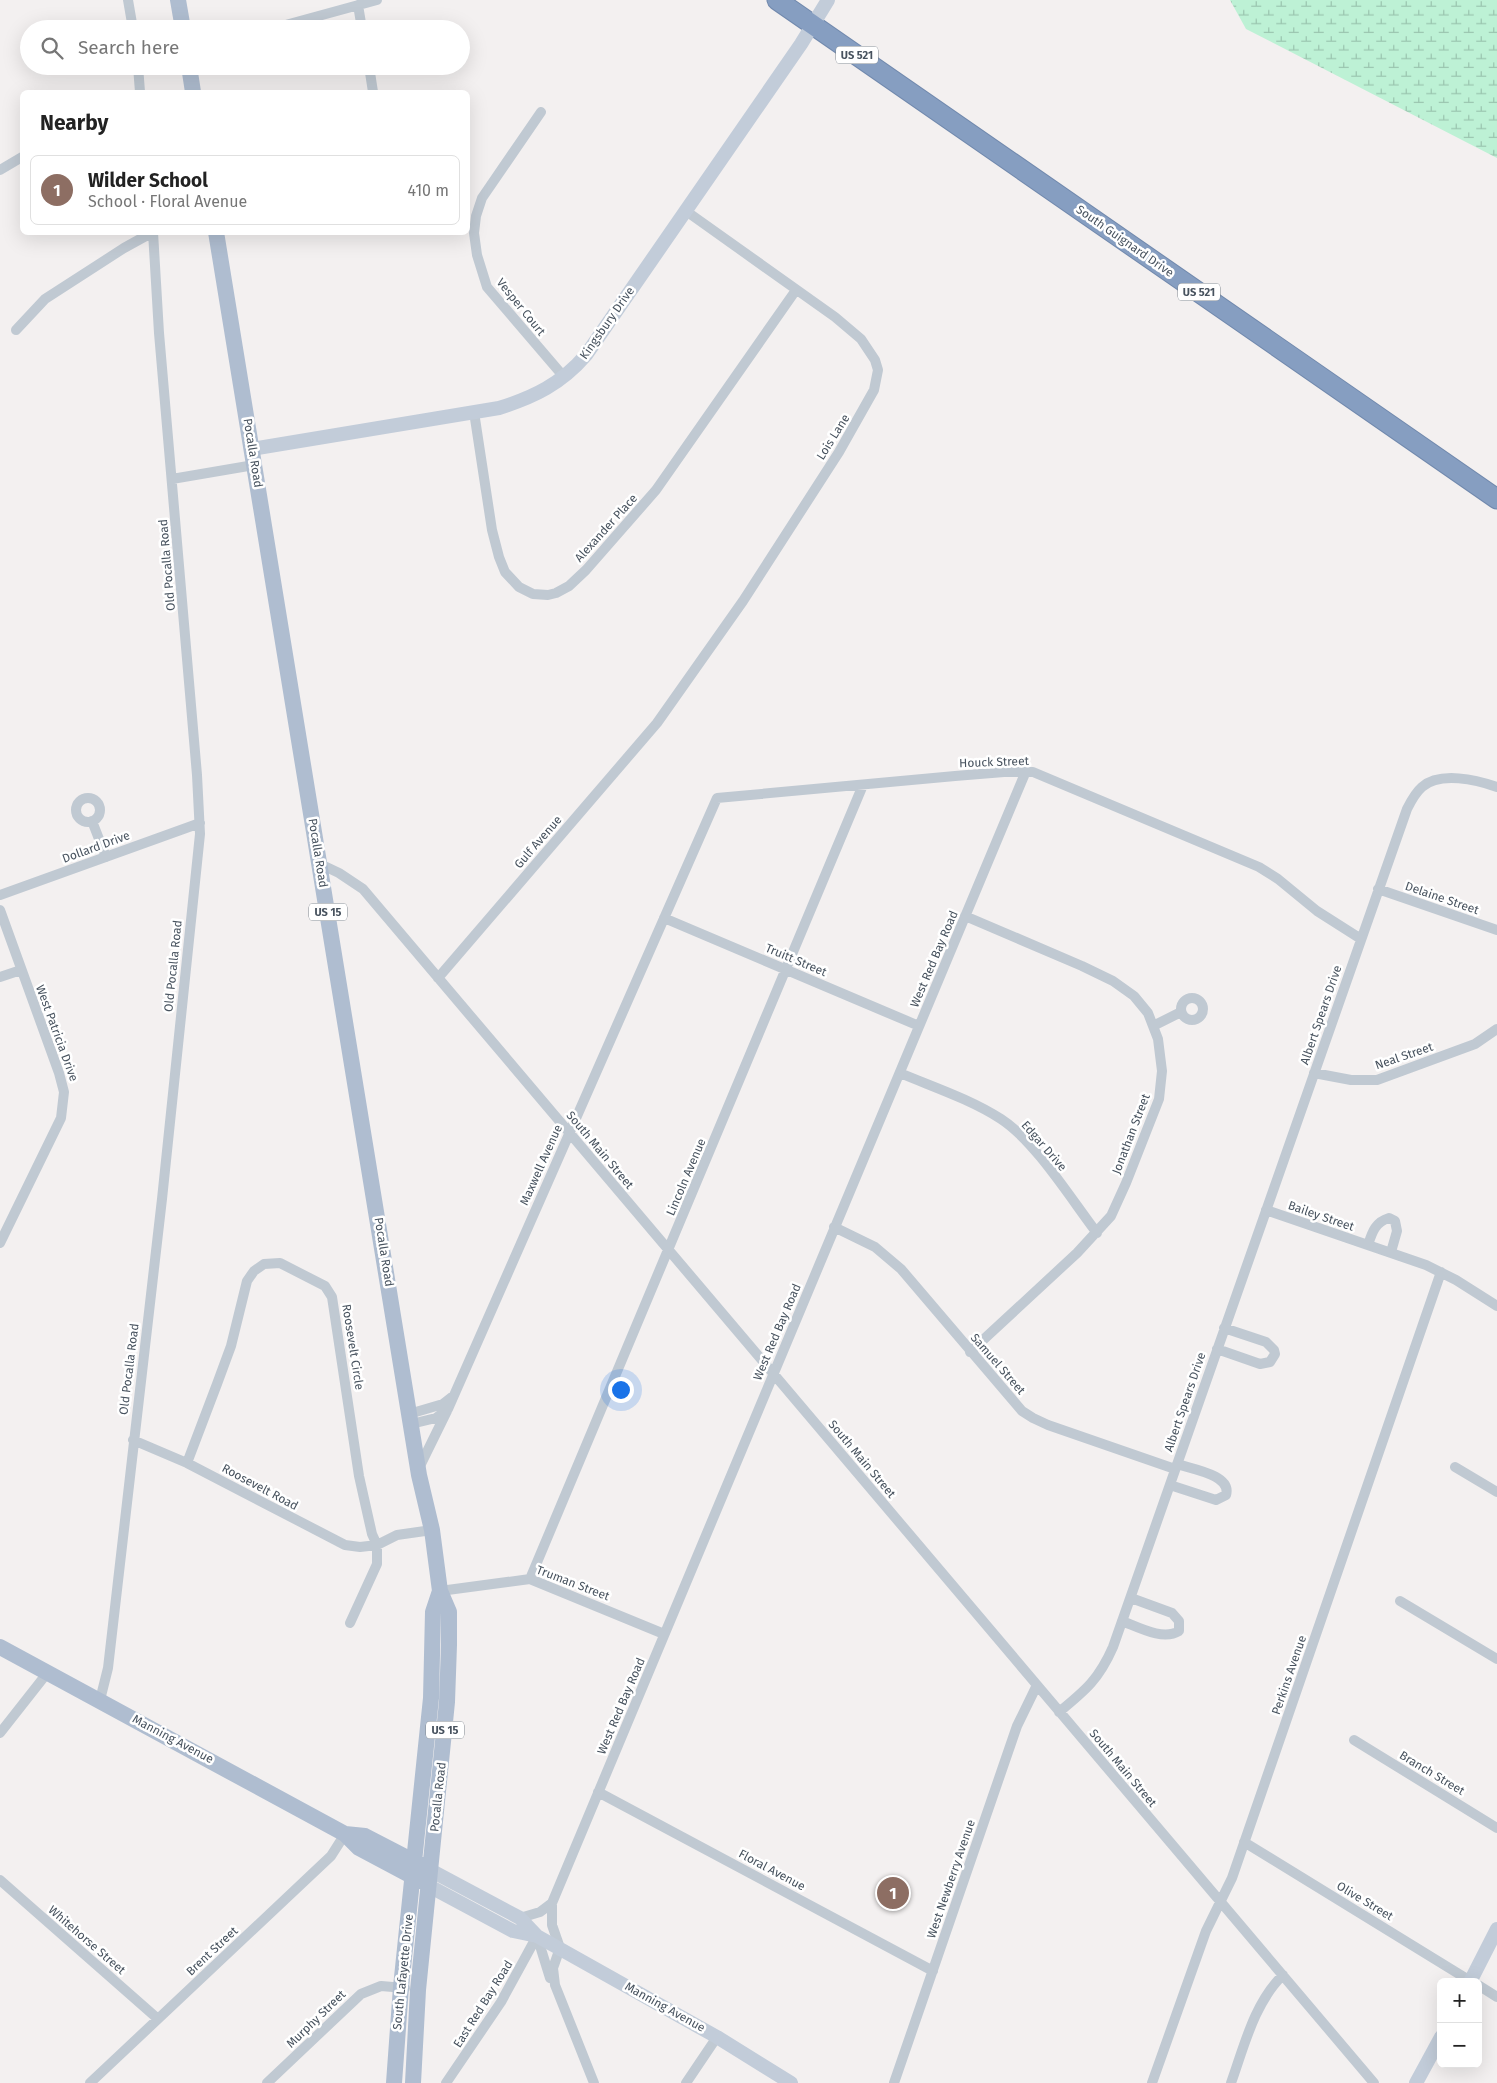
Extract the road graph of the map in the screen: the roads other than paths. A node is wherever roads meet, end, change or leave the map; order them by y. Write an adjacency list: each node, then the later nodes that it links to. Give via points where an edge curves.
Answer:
1 (128, 0): 7 (street)
2 (178, 0): 8 (main road)
3 (377, 0): 6 (street)
4 (777, 0): 11 (highway, South Guignard Drive / US 521)
5 (828, 0): 11 (street, Kingsbury Drive)
6 (358, 5): 9 (street); 10 (street)
7 (131, 20)
8 (181, 20)
9 (304, 20)
10 (360, 20)
11 (813, 24): 21 (street, Kingsbury Drive); 32 (highway, South Guignard Drive / US 521)
12 (138, 75): 15 (street)
13 (190, 75): 16 (main road)
14 (370, 75): 17 (street)
15 (139, 90)
16 (193, 90)
17 (373, 90)
18 (541, 112): 27 (street, Vesper Court, via 482,198 474,233 476,255 487,287)
19 (20, 158): 20 (street)
20 (0, 170)
21 (686, 211): 25 (street, Lois Lane); 27 (street, Kingsbury Drive, via 586,355)
22 (148, 235): 26 (street, via 45,299)
23 (153, 235): 31 (street, Old Pocalla Road)
24 (216, 235): 29 (main road, Pocalla Road / US 15)
25 (796, 290): 28 (street, Alexander Place, via 656,490 586,570 556,593 533,594 520,587 505,572 498,556); 33 (street, Lois Lane, via 861,339 878,370 874,390 839,452 743,601)
26 (16, 330)
27 (564, 378): 28 (street, Kingsbury Drive, via 535,396)
28 (474, 412): 29 (street, Kingsbury Drive)
29 (252, 449): 30 (main road, Pocalla Road / US 15)
30 (254, 465): 31 (street); 40 (main road, Pocalla Road / US 15)
31 (172, 479): 38 (street, Old Pocalla Road)
32 (1497, 499)
33 (657, 723): 51 (street, Gulf Avenue)
34 (1026, 771): 35 (street, Houck Street); 44 (street, West Red Bay Road); 47 (street, Houck Street, via 1259,867)
35 (863, 785): 45 (street, Houck Street, via 717,798); 49 (street, Lincoln Avenue)
36 (1497, 788): 41 (street, Albert Spears Drive, via 1452,779 1431,781 1423,786 1407,809)
37 (92, 821): 39 (street)
38 (200, 823): 39 (street, Dollard Drive); 75 (street, Old Pocalla Road, via 162,1198)
39 (106, 857): 42 (street, Dollard Drive)
40 (320, 864): 51 (street, South Main Street, via 363,890); 74 (main road, Pocalla Road / US 15)
41 (1378, 889): 46 (street, Delaine Street); 47 (street, Albert Spears Drive)
42 (0, 895)
43 (0, 910): 48 (street, West Patricia Drive)
44 (965, 916): 53 (street, West Red Bay Road); 54 (street, Jonathan Street, via 1113,981 1134,996 1148,1013)
45 (664, 918): 49 (street, Truitt Street); 58 (street, Maxwell Avenue)
46 (1497, 930)
47 (1361, 939): 57 (street, Albert Spears Drive)
48 (21, 970): 50 (street); 62 (street, West Patricia Drive, via 59,1073 64,1103 58,1128)
49 (786, 970): 53 (street, Truitt Street); 64 (street, Lincoln Avenue)
50 (0, 977)
51 (438, 978): 58 (street, South Main Street)
52 (1181, 1012): 54 (street)
53 (919, 1026): 56 (street, West Red Bay Road)
54 (1153, 1026): 61 (street, Jonathan Street, via 1162,1060 1159,1099 1115,1208)
55 (1497, 1029): 57 (street, Neal Street, via 1475,1044 1377,1080 1351,1080)
56 (900, 1073): 60 (street, West Red Bay Road); 61 (street, Edgar Drive, via 987,1111 1018,1132)
57 (1314, 1073): 59 (street, Albert Spears Drive)
58 (569, 1132): 64 (street, South Main Street); 72 (street, Maxwell Avenue)
59 (1266, 1210): 63 (street, Bailey Street); 68 (street, Albert Spears Drive)
60 (834, 1227): 70 (street, Samuel Street, via 884,1253); 71 (street, West Red Bay Road)
61 (1097, 1233): 70 (street, Jonathan Street)
62 (1, 1237)
63 (1368, 1245): 65 (street, Bailey Street); 65 (street, via 1376,1225 1388,1218 1397,1226)
64 (669, 1250): 71 (street, South Main Street); 84 (street, Lincoln Avenue)
65 (1391, 1252): 66 (street, Bailey Street)
66 (1441, 1272): 67 (street, Bailey Street); 102 (street, Perkins Avenue)
67 (1497, 1306)
68 (1224, 1328): 69 (street, Albert Spears Drive); 69 (street, Albert Spears Drive, via 1266,1342 1275,1354 1270,1362 1260,1364)
69 (1217, 1349): 77 (street, Albert Spears Drive)
70 (970, 1352): 77 (street, Samuel Street, via 1022,1411 1033,1418)
71 (773, 1373): 90 (street, West Red Bay Road); 94 (street, South Main Street)
72 (453, 1396): 73 (street, Maxwell Avenue); 74 (street)
73 (448, 1409): 74 (street, via 436,1418); 79 (street, Maxwell Avenue)
74 (410, 1419): 79 (main road, Pocalla Road / US 15)
75 (133, 1440): 76 (street, Roosevelt Road); 95 (street, Old Pocalla Road, via 108,1668)
76 (187, 1463): 83 (street, Roosevelt Road, via 345,1545); 83 (street, Roosevelt Circle, via 231,1346 250,1275 264,1264 280,1263 291,1267 325,1286 332,1297 359,1476)
77 (1176, 1466): 80 (street, Albert Spears Drive); 80 (street, Albert Spears Drive, via 1220,1478 1228,1489 1226,1495 1216,1500)
78 (1455, 1467): 81 (street)
79 (418, 1469): 82 (main road, Pocalla Road / US 15)
80 (1170, 1486): 86 (street, Albert Spears Drive)
81 (1497, 1492)
82 (432, 1530): 83 (street, via 397,1535); 85 (main road, Pocalla Road / US 15)
83 (377, 1545): 89 (street, via 377,1564)
84 (530, 1579): 85 (street, Truman Street); 90 (street, Truman Street)
85 (440, 1591): 103 (main road, Pocalla Road / US 15, via 433,1612 433,1677); 104 (main road, Pocalla Road / US 15, via 449,1612 449,1676)
86 (1131, 1598): 88 (street, Albert Spears Drive); 88 (street, via 1172,1613 1179,1621 1179,1631 1163,1635)
87 (1400, 1601): 92 (street)
88 (1122, 1621): 96 (street, Albert Spears Drive, via 1110,1655 1098,1676)
89 (350, 1623)
90 (664, 1634): 99 (street, West Red Bay Road)
91 (0, 1646): 93 (main road, Manning Avenue)
92 (1497, 1659)
93 (48, 1672): 95 (main road, Manning Avenue); 97 (street)
94 (1036, 1685): 96 (street, South Main Street); 112 (street, West Newberry Avenue, via 1017,1726)
95 (100, 1700): 101 (main road, Manning Avenue)
96 (1059, 1712): 106 (street, South Main Street)
97 (0, 1733)
98 (1354, 1740): 100 (street, Branch Street)
99 (598, 1792): 107 (street, West Red Bay Road); 112 (street, Floral Avenue)
100 (1497, 1828)
101 (345, 1834): 103 (main road, Manning Avenue, via 365,1836); 121 (street, Brent Street, via 330,1856)
102 (1244, 1842): 106 (street, Perkins Avenue); 114 (street, Olive Street)
103 (413, 1869): 104 (main road, Manning Avenue); 117 (main road, South Lafayette Drive / US 15)
104 (430, 1878): 108 (street, Manning Avenue); 110 (street, Manning Avenue, via 513,1931); 119 (main road, South Lafayette Drive / US 15)
105 (0, 1880): 121 (street, Whitehorse Street)
106 (1220, 1902): 113 (street, South Main Street); 133 (street, Perkins Avenue, via 1206,1931)
107 (552, 1903): 108 (street, via 540,1912); 111 (street, West Red Bay Road, via 552,1925)
108 (520, 1918): 110 (street, Manning Avenue)
109 (1497, 1929): 115 (street)
110 (537, 1936): 111 (street, Manning Avenue); 116 (street, via 548,1975); 128 (street, East Red Bay Road, via 501,2002)
111 (560, 1948): 116 (street, via 553,1968); 122 (street, Manning Avenue)
112 (933, 1972): 132 (street, West Newberry Avenue)
113 (1283, 1976): 134 (street, via 1262,2002); 135 (street, South Main Street)
114 (1466, 1978)
115 (1475, 1978)
116 (555, 1985): 129 (street)
117 (400, 1987): 119 (street, Murphy Street); 125 (street, Murphy Street, via 381,1986 360,1994); 126 (main road, South Lafayette Drive / US 15)
118 (1482, 1988): 120 (street, Olive Street)
119 (418, 1990): 127 (main road, South Lafayette Drive / US 15)
120 (1497, 1997)
121 (158, 2019): 124 (street, Brent Street)
122 (717, 2036): 130 (street); 131 (street, Manning Avenue)
123 (1437, 2044): 136 (street)
124 (90, 2083)
125 (267, 2083)
126 (394, 2083)
127 (413, 2083)
128 (446, 2083)
129 (594, 2083)
130 (686, 2083)
131 (791, 2083)
132 (894, 2083)
133 (1152, 2083)
134 (1231, 2083)
135 (1374, 2083)
136 (1416, 2083)

